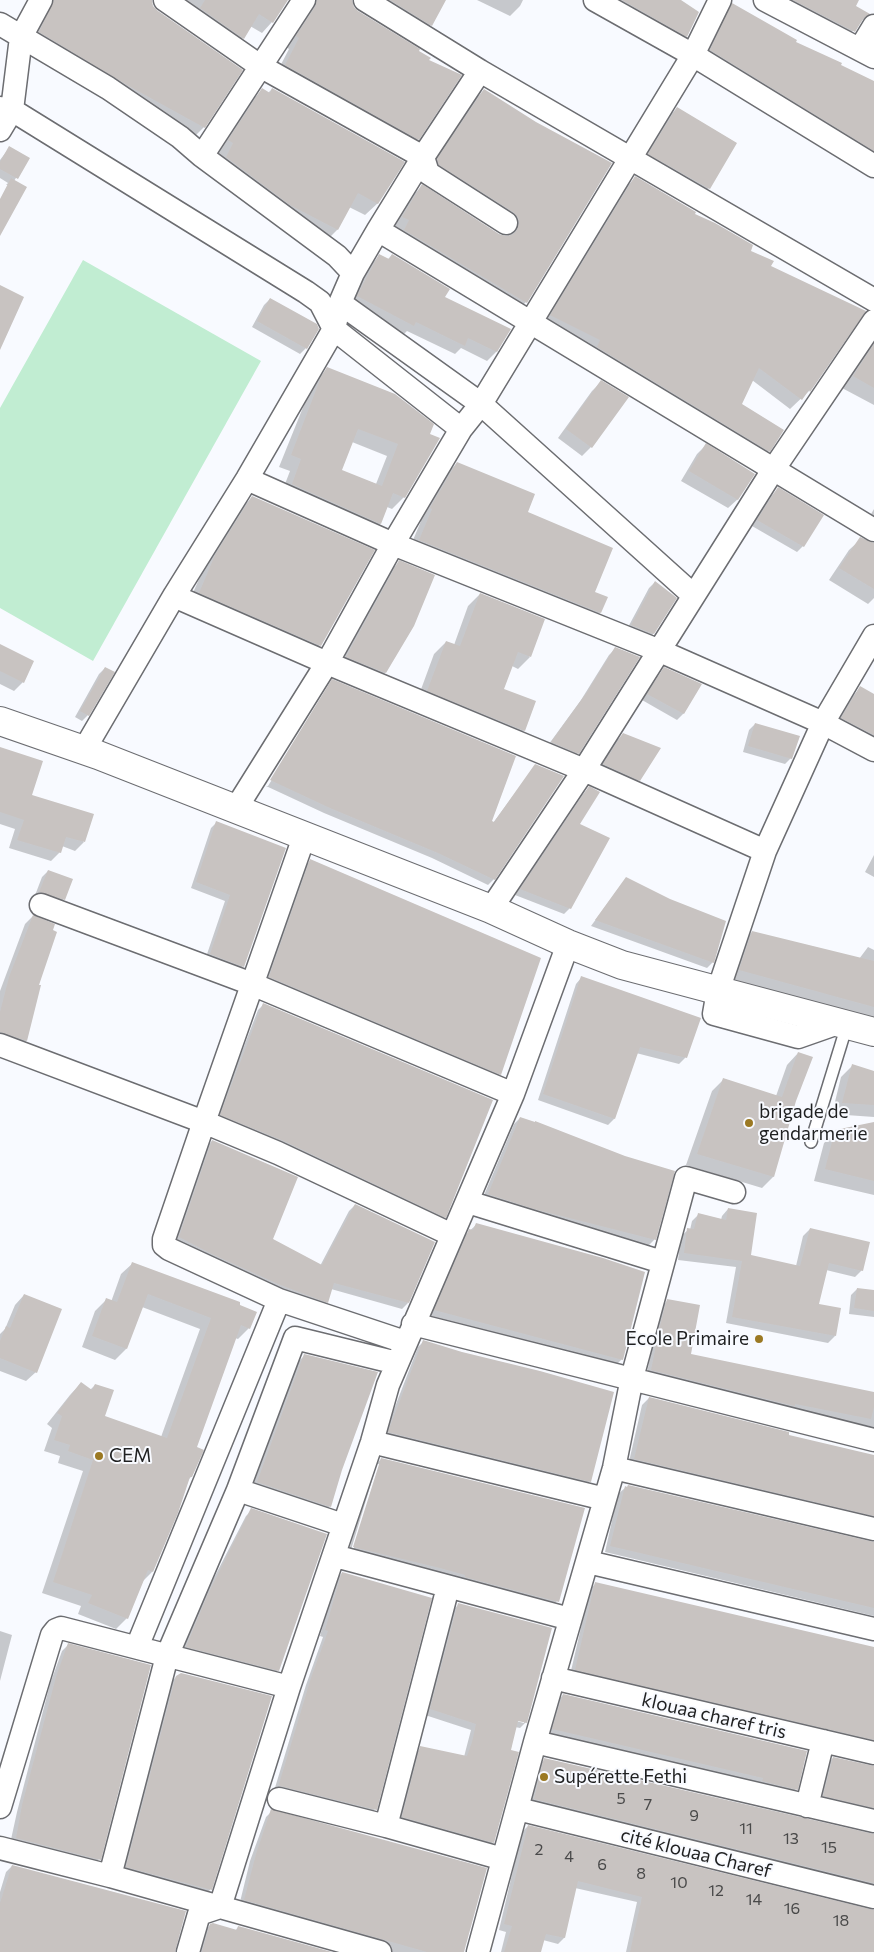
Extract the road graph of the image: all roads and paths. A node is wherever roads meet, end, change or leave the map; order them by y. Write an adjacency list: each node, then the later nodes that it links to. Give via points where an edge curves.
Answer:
1 (41, 0): 10 (street)
2 (165, 0): 13 (street)
3 (304, 0): 13 (street)
4 (365, 0): 14 (street)
5 (595, 0): 12 (street)
6 (720, 0): 12 (street)
7 (765, 0): 11 (street)
8 (0, 24): 10 (street)
9 (874, 26): 11 (street)
10 (21, 37): 15 (street); 17 (street, via 108,88)
11 (867, 53)
12 (693, 55): 19 (street); 20 (street)
13 (260, 66): 17 (street); 18 (street)
14 (480, 72): 18 (street); 19 (street)
15 (6, 109): 16 (street); 28 (street, via 306,292 320,302)
16 (0, 130)
17 (202, 156): 23 (street, via 337,256)
18 (423, 157): 21 (street, via 428,173); 22 (street)
19 (629, 158): 24 (street); 27 (street)
20 (874, 166)
21 (506, 224)
22 (378, 230): 23 (street); 27 (street)
23 (353, 273): 25 (street)
24 (874, 300)
25 (340, 304): 28 (street); 29 (street)
26 (874, 321): 31 (street)
27 (529, 323): 29 (street); 31 (street)
28 (334, 329): 30 (street); 32 (street)
29 (481, 404): 30 (street); 35 (street)
30 (461, 430): 34 (street)
31 (773, 470): 33 (street); 35 (street)
32 (247, 479): 34 (street); 36 (street)
33 (874, 530)
34 (393, 544): 38 (street); 39 (street)
35 (693, 595): 38 (street)
36 (174, 596): 39 (street); 42 (street)
37 (874, 636): 41 (street)
38 (660, 651): 41 (street); 44 (street)
39 (327, 663): 44 (street); 45 (street)
40 (0, 721): 42 (main road)
41 (823, 723): 43 (street); 47 (street)
42 (84, 750): 45 (main road)
43 (874, 750)
44 (584, 770): 47 (street); 49 (street)
45 (235, 810): 46 (main road)
46 (304, 837): 49 (main road); 51 (street)
47 (765, 851): 52 (street)
48 (42, 906): 51 (street)
49 (491, 909): 50 (main road)
50 (568, 944): 52 (main road, via 622,965); 56 (street)
51 (252, 984): 56 (street); 57 (street)
52 (718, 991): 53 (main road)
53 (842, 1024): 54 (main road); 58 (lane)
54 (874, 1032)
55 (0, 1045): 57 (street)
56 (513, 1094): 60 (street)
57 (204, 1122): 61 (street); 63 (street, via 164,1245)
58 (811, 1142)
59 (734, 1192): 62 (street, via 686,1178)
60 (468, 1202): 61 (street); 62 (street)
61 (452, 1235): 64 (street)
62 (662, 1262): 67 (street)
63 (279, 1300): 64 (street); 65 (street); 80 (street)
64 (409, 1333): 66 (street); 67 (street)
65 (295, 1338): 66 (street); 71 (street)
66 (396, 1363): 69 (street)
67 (632, 1378): 68 (street); 70 (street)
68 (874, 1440)
69 (372, 1442): 72 (street); 73 (street)
70 (614, 1468): 72 (street); 74 (street)
71 (238, 1490): 73 (street); 81 (street)
72 (605, 1499): 76 (street)
73 (343, 1525): 75 (street)
74 (874, 1529)
75 (335, 1556): 77 (street); 83 (street)
76 (588, 1562): 78 (street); 79 (street)
77 (448, 1587): 78 (street); 92 (street)
78 (570, 1619): 82 (street)
79 (874, 1629)
80 (137, 1647): 81 (street); 89 (street, via 60,1628 56,1630)
81 (167, 1656): 83 (street); 95 (street)
82 (553, 1678): 84 (street, klouaa charef tris); 85 (street)
83 (289, 1688): 97 (street)
84 (823, 1741): 86 (street, klouaa charef tris); 88 (street)
85 (535, 1742): 88 (street); 90 (street)
86 (874, 1754)
87 (279, 1799): 92 (street)
88 (807, 1806): 91 (street)
89 (0, 1807)
90 (518, 1809): 94 (street); 96 (street, cité klouaa Charef)
91 (874, 1821)
92 (386, 1826): 94 (street)
93 (0, 1848): 95 (street)
94 (503, 1859): 100 (street)
95 (110, 1876): 97 (street)
96 (874, 1897)
97 (220, 1907): 98 (street, via 199,1914); 99 (street)
98 (188, 1952)
99 (380, 1952)
100 (478, 1952)

